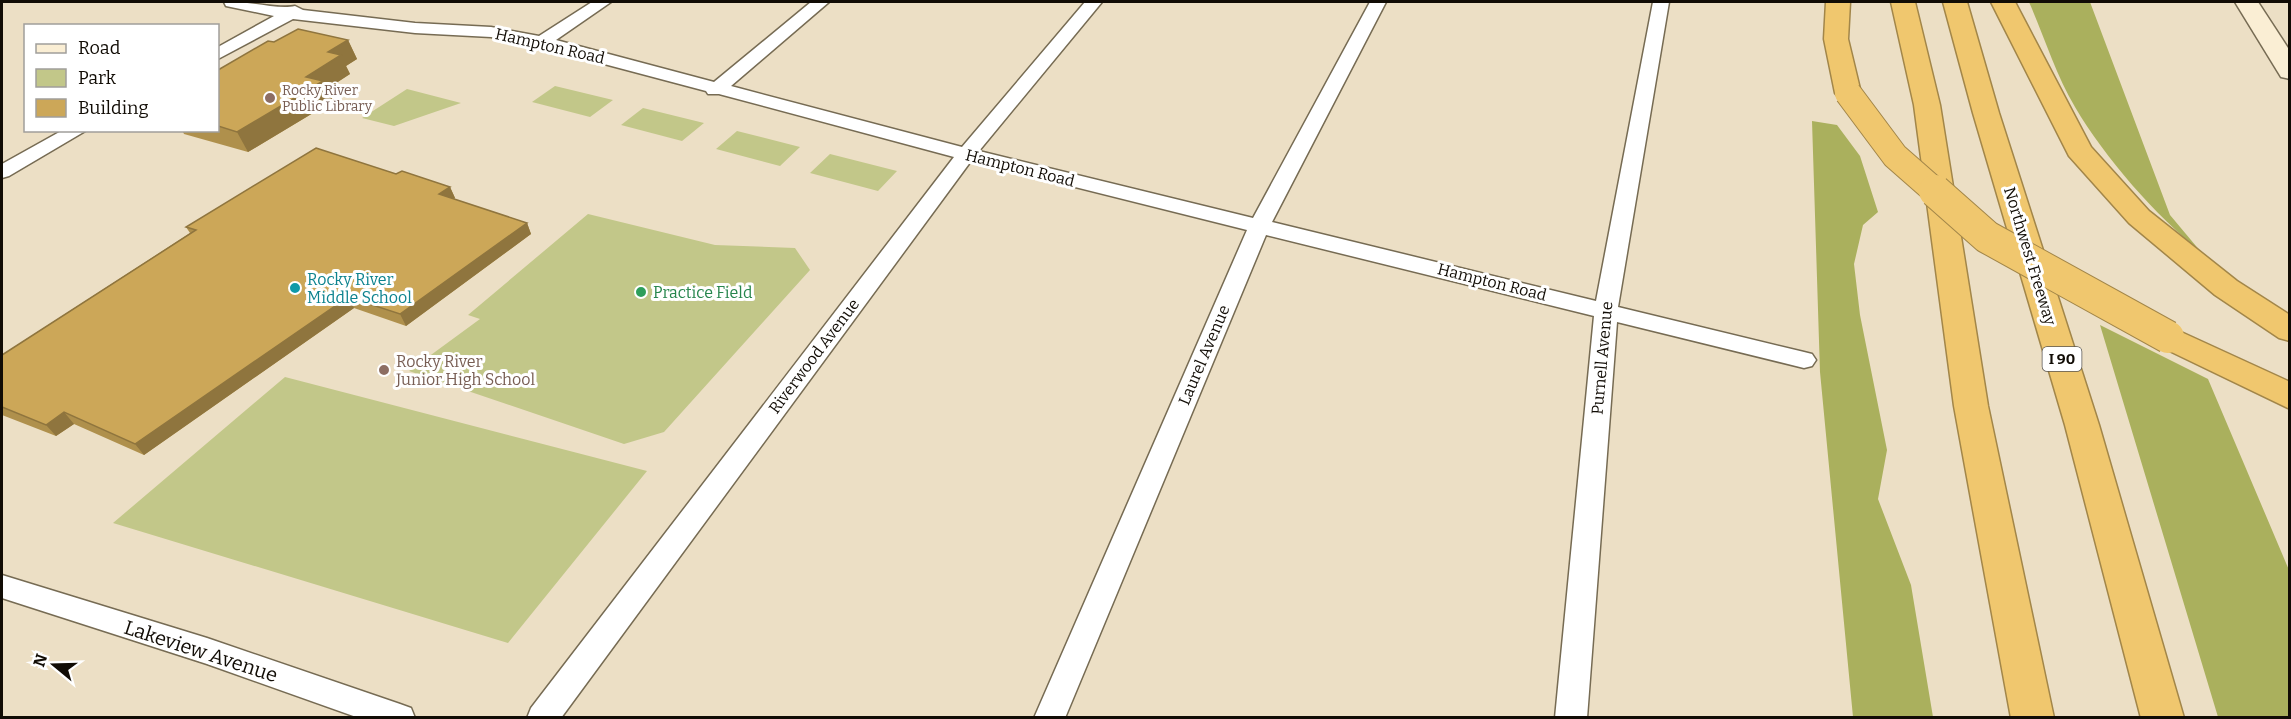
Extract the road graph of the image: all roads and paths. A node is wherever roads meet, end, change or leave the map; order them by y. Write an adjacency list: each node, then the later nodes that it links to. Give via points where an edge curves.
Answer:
1 (232, 2): 13 (street, Hampton Road)
2 (314, 2): 13 (street)
3 (603, 2): 14 (street)
4 (821, 2): 17 (street)
5 (1094, 2): 19 (street, Riverwood Avenue)
6 (1378, 2): 21 (street, Laurel Avenue)
7 (1661, 2): 23 (street, Purnell Avenue)
8 (1838, 2): 27 (highway, bridge, via 1836,39 1848,93 1895,156 1988,237 2168,337)
9 (1903, 2): 33 (highway, via 1927,105 1971,406)
10 (1955, 2): 34 (highway, Northwest Freeway / I 90, via 2082,425)
11 (2003, 2): 22 (highway, via 2079,150 2139,217)
12 (2247, 2): 16 (main road)
13 (291, 14): 14 (street, Hampton Road, via 491,32); 15 (street)
14 (542, 42): 17 (street, Hampton Road)
15 (219, 53)
16 (2289, 72)
17 (715, 90): 19 (street, Hampton Road)
18 (74, 132): 20 (street)
19 (966, 154): 21 (street, Hampton Road); 30 (street, Riverwood Avenue)
20 (2, 172)
21 (1259, 226): 23 (street, Hampton Road); 31 (street, Laurel Avenue)
22 (2234, 293): 24 (highway); 25 (highway)
23 (1606, 310): 26 (street, Hampton Road); 32 (street, Purnell Avenue)
24 (2289, 320)
25 (2289, 330)
26 (1804, 360)
27 (2289, 397)
28 (2, 586): 29 (street, Lakeview Avenue)
29 (400, 717)
30 (542, 717)
31 (1049, 717)
32 (1571, 717)
33 (2033, 717)
34 (2163, 717)

